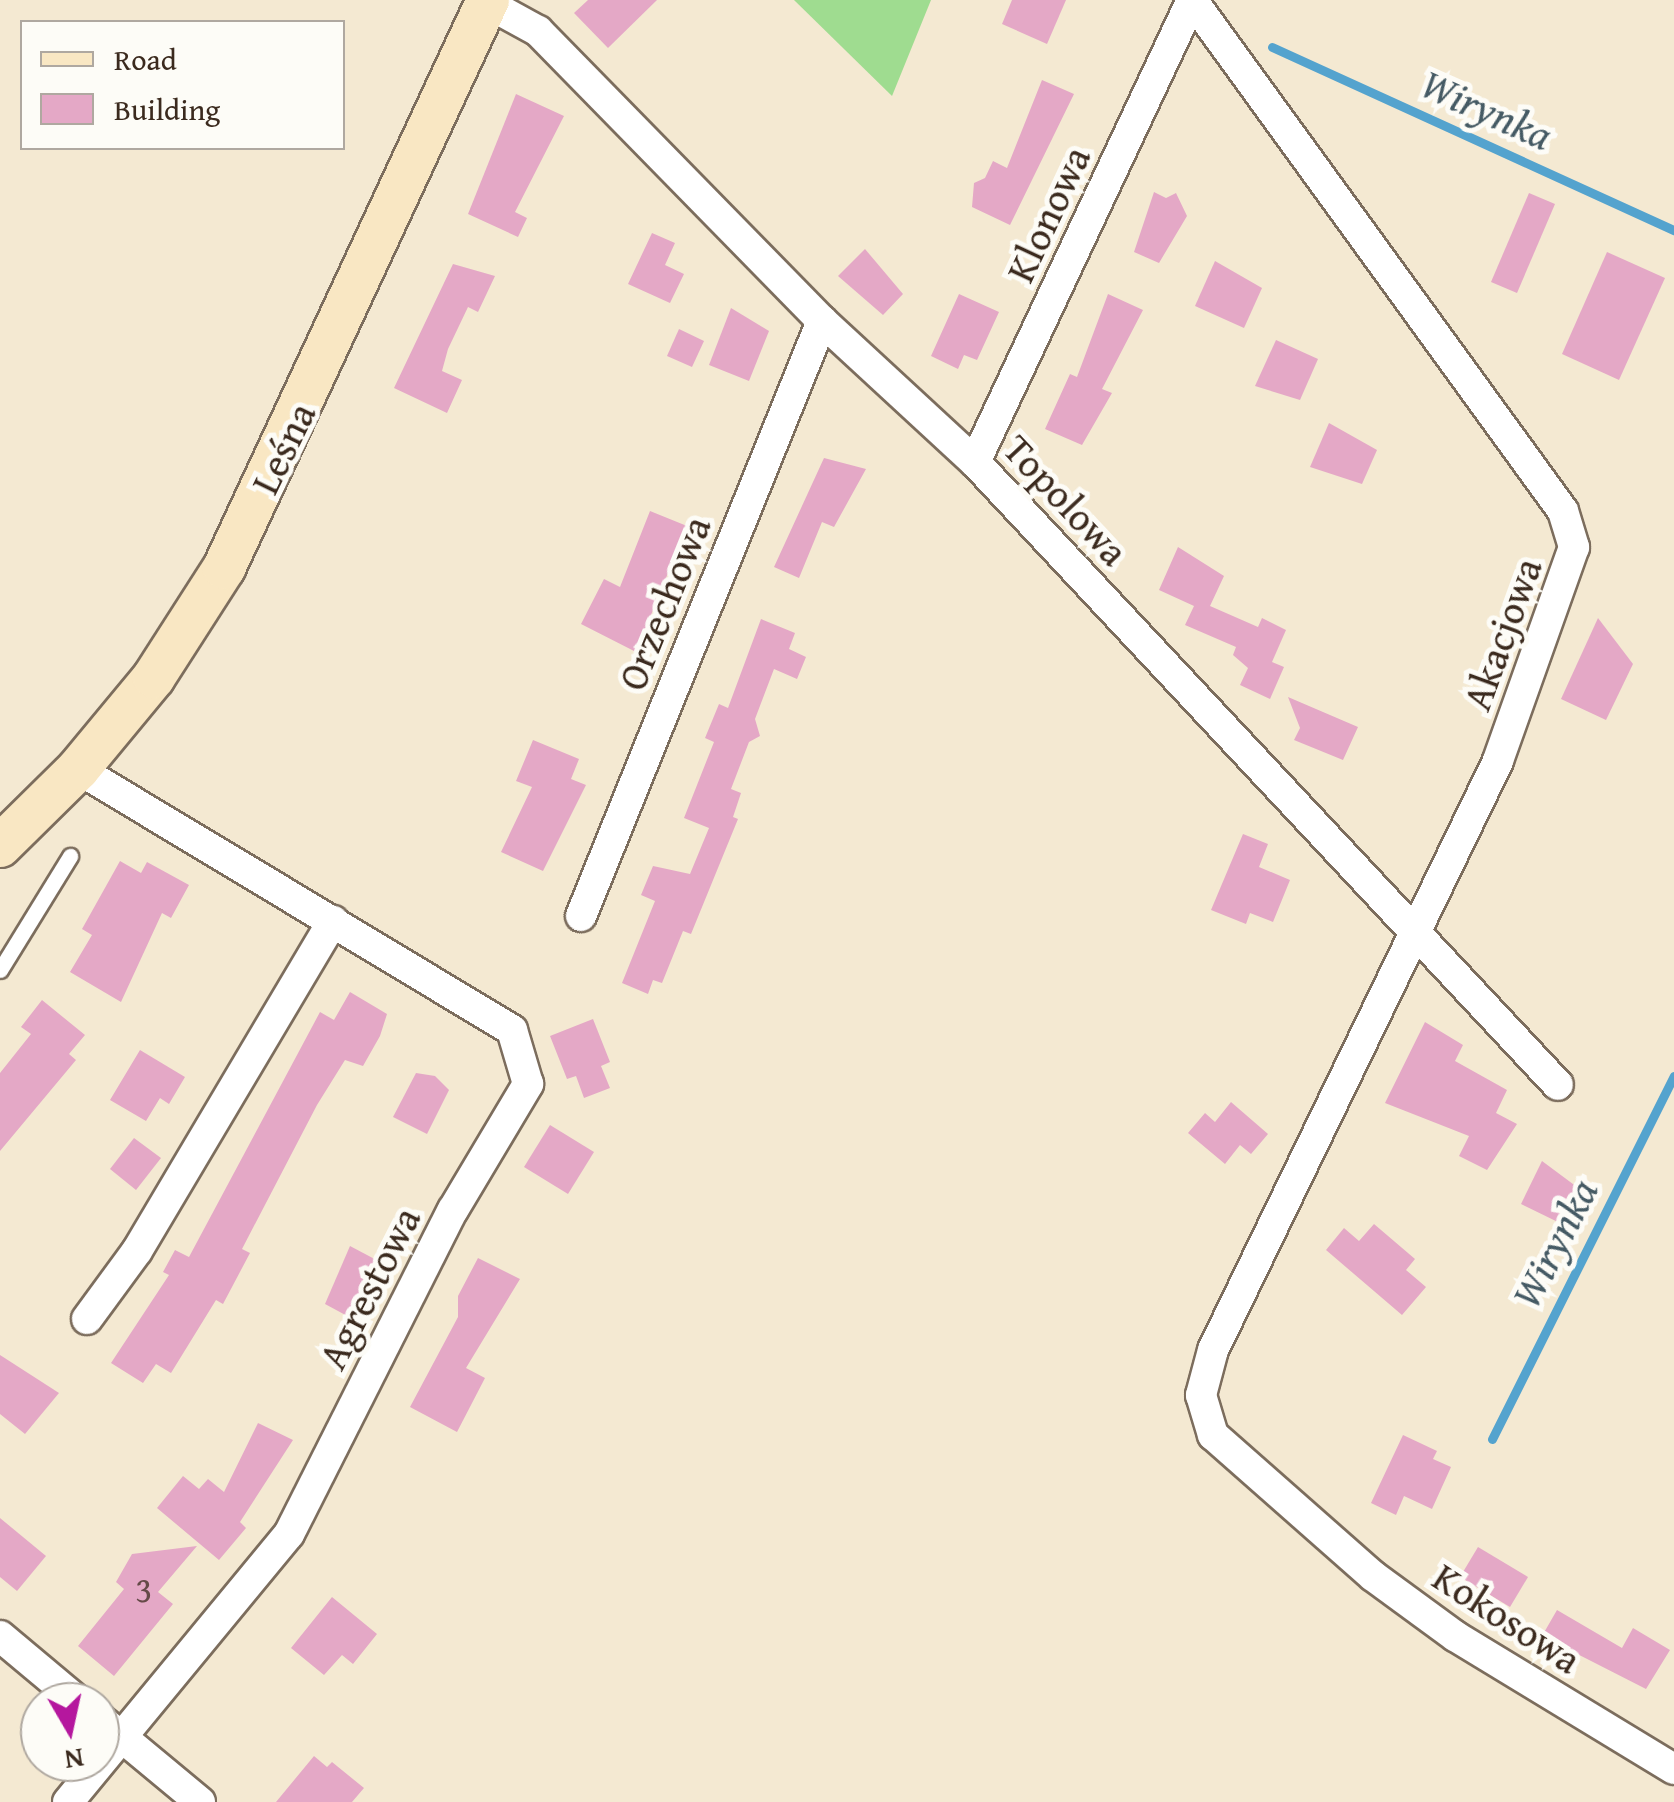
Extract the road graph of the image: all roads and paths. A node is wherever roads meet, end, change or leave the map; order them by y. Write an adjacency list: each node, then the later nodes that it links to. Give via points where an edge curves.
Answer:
1 (1192, 0): 4 (street, Klonowa); 10 (street, Akacjowa, via 1564,511 1574,547 1498,762)
2 (487, 1): 3 (street, Topolowa, via 538,31); 5 (street, Leśna, via 224,568 154,677)
3 (822, 321): 4 (street, Topolowa); 8 (street, Orzechowa)
4 (975, 462): 10 (street, Topolowa)
5 (78, 769): 6 (street, Leśna); 9 (street, Agrestowa)
6 (0, 846)
7 (70, 856): 11 (lane)
8 (581, 916)
9 (333, 921): 13 (street, via 138,1251); 17 (street, Agrestowa, via 512,1030 528,1084 453,1210 289,1534)
10 (1413, 930): 12 (street, Topolowa); 14 (street, Akacjowa)
11 (0, 970)
12 (1558, 1084)
13 (88, 1319)
14 (1213, 1350): 19 (street, Kokosowa, via 1200,1395 1213,1435 1306,1521 1455,1636)
15 (0, 1636): 16 (street)
16 (56, 1682)
17 (120, 1720)
18 (120, 1736): 20 (street)
19 (1674, 1770)
20 (200, 1802)

